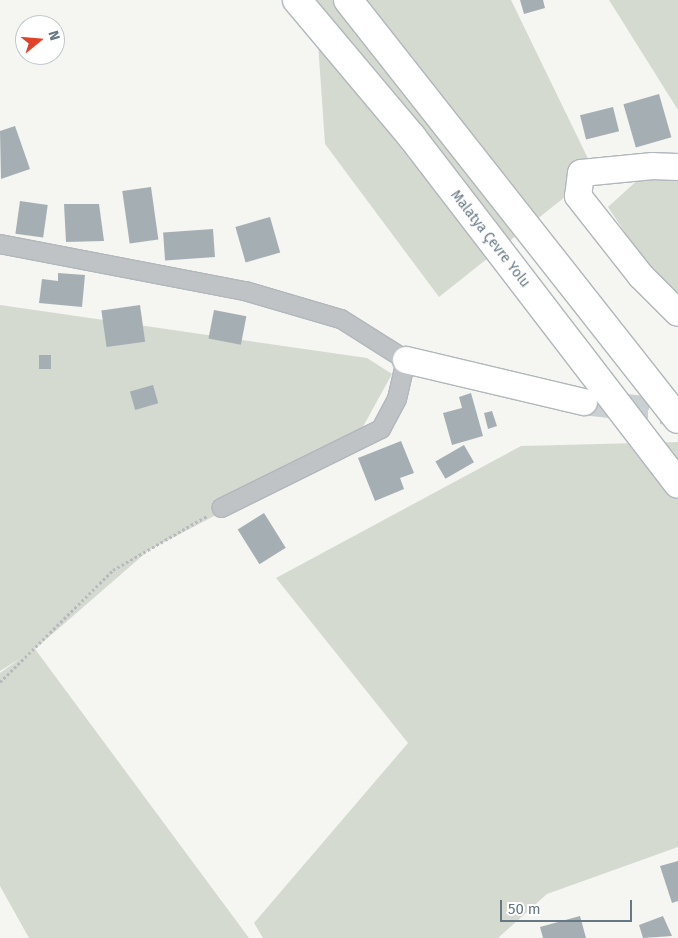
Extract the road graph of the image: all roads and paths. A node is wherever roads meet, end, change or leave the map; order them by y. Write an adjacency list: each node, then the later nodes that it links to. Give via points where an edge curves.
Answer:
1 (296, 0): 9 (highway, Malatya Çevre Yolu, via 412,138)
2 (348, 0): 8 (highway)
3 (678, 167): 5 (street, via 653,166 581,173 578,196 641,276)
4 (0, 244): 6 (street, via 245,291 341,319)
5 (678, 313)
6 (406, 360): 7 (street); 10 (street, via 397,399 381,429)
7 (584, 402)
8 (678, 419)
9 (678, 484)
10 (221, 508): 11 (path, via 113,570)
11 (0, 682)

